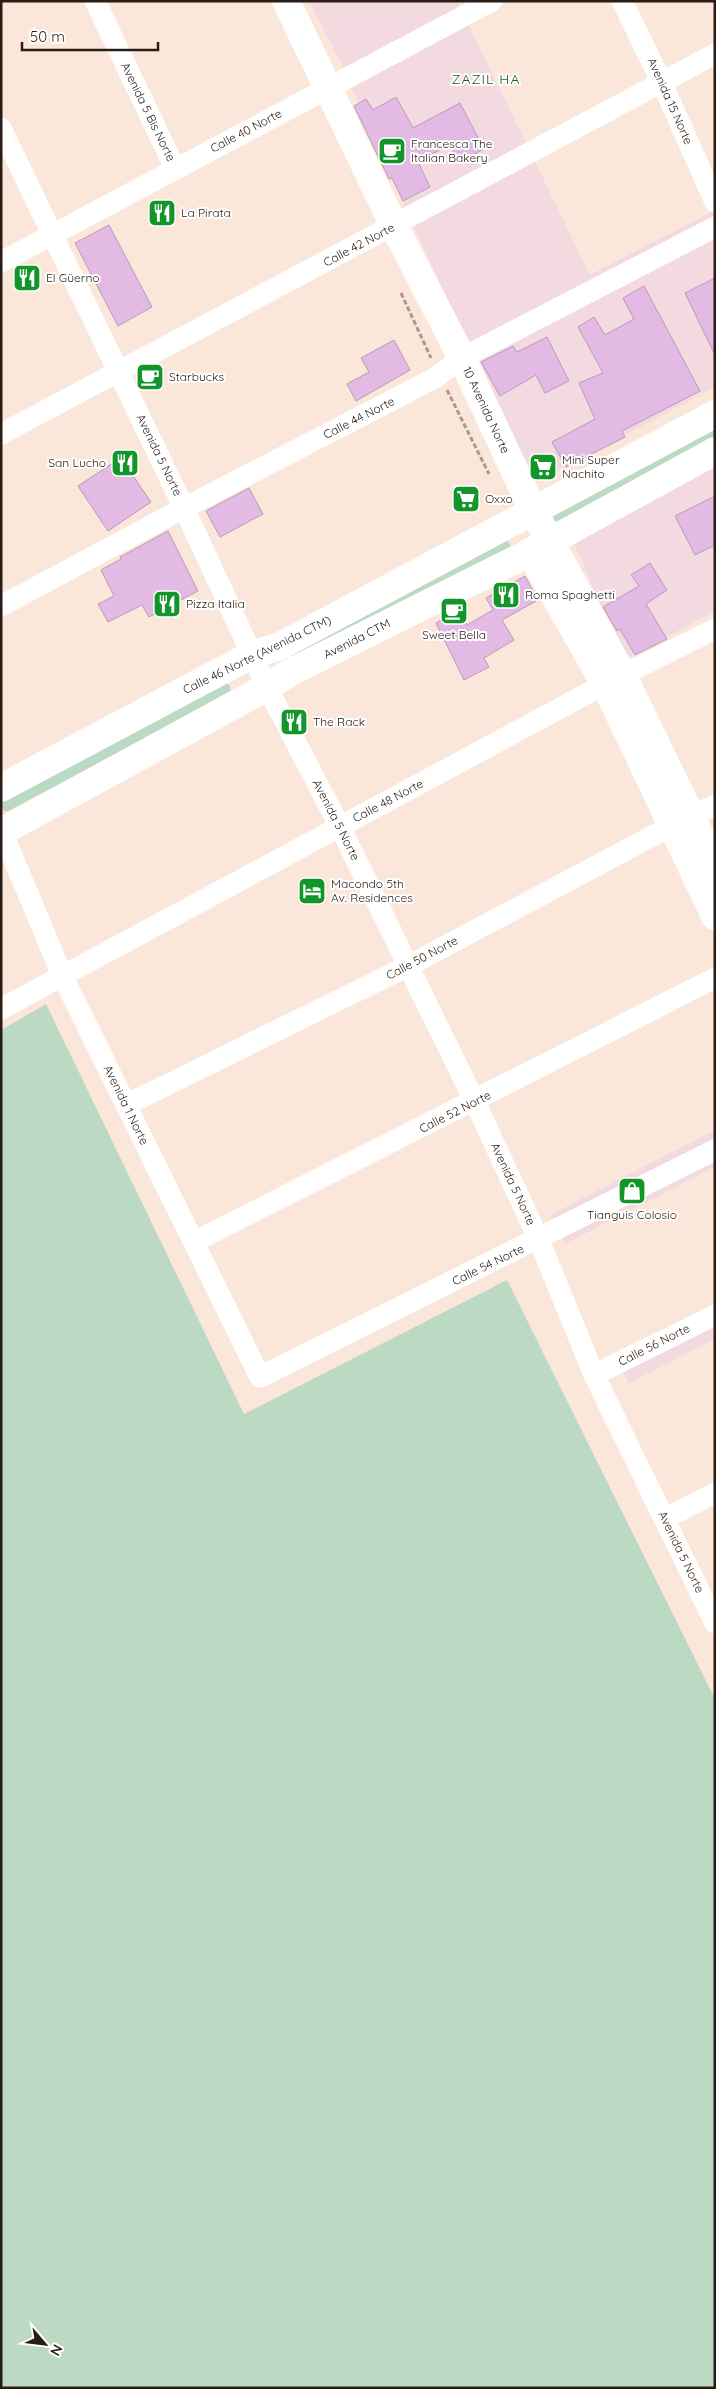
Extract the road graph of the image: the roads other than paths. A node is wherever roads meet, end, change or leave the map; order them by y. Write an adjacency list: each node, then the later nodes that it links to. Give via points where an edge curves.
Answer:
1 (95, 1): 9 (street, Avenida 5 Bis Norte)
2 (286, 1): 7 (main road, 10 Avenida Norte)
3 (622, 1): 6 (street, Avenida 15 Norte)
4 (482, 4): 7 (street, Calle 40 Norte)
5 (715, 54): 6 (street, Calle 42 Norte)
6 (662, 82): 10 (street, Avenida 15 Norte); 11 (street, Calle 42 Norte)
7 (319, 92): 9 (street, Calle 40 Norte); 11 (main road, 10 Avenida Norte)
8 (1, 128): 13 (street, Avenida 5 Norte)
9 (175, 168): 13 (street, Calle 40 Norte)
10 (715, 202)
11 (394, 226): 15 (main road, 10 Avenida Norte); 16 (street, Calle 42 Norte)
12 (715, 227): 15 (street, Calle 44 Norte)
13 (52, 235): 14 (street, Calle 40 Norte); 16 (street, Avenida 5 Norte)
14 (1, 262)
15 (462, 358): 20 (street, Calle 44 Norte, via 440,375); 21 (main road, 10 Avenida Norte)
16 (118, 372): 18 (street, Calle 42 Norte); 20 (street, Avenida 5 Norte)
17 (715, 414): 21 (main road)
18 (1, 434)
19 (715, 451): 22 (main road, Avenida CTM)
20 (184, 508): 23 (street, Calle 44 Norte); 25 (street, Avenida 5 Norte)
21 (523, 516): 22 (main road, 10 Avenida Norte); 25 (main road, Calle 46 Norte (Avenida CTM))
22 (540, 546): 26 (main road, Avenida CTM); 27 (main road, 10 Avenida Norte)
23 (1, 606)
24 (715, 629): 27 (street, Calle 48 Norte)
25 (266, 651): 26 (main road); 28 (street, Avenida 5 Norte); 29 (main road, Calle 46 Norte (Avenida CTM))
26 (291, 672): 28 (main road, Avenida CTM)
27 (614, 680): 30 (main road, 10 Avenida Norte); 31 (street, Calle 48 Norte)
28 (267, 687): 31 (street, Avenida 5 Norte); 32 (main road, Avenida CTM)
29 (1, 788)
30 (693, 815): 33 (main road); 34 (main road); 35 (street, Calle 50 Norte)
31 (340, 827): 35 (street, Avenida 5 Norte); 36 (street, Calle 48 Norte)
32 (2, 831): 36 (street, Avenida 1 Norte)
33 (715, 866)
34 (715, 916)
35 (408, 966): 39 (street, Avenida 5 Norte); 40 (street, Calle 50 Norte)
36 (62, 975): 38 (street, Calle 48 Norte); 40 (street, Avenida 1 Norte)
37 (715, 978): 39 (street, Calle 52 Norte)
38 (1, 1009)
39 (475, 1102): 42 (street, Avenida 5 Norte); 43 (street, Calle 52 Norte)
40 (126, 1105): 43 (street, Avenida 1 Norte)
41 (715, 1150): 42 (street, Calle 54 Norte)
42 (539, 1240): 45 (street, Avenida 5 Norte); 46 (street, Calle 54 Norte)
43 (194, 1242): 46 (street, Avenida 1 Norte)
44 (715, 1315): 45 (street, Calle 56 Norte)
45 (594, 1375): 48 (street, Avenida 5 Norte)
46 (260, 1377)
47 (715, 1493): 48 (street)
48 (664, 1518): 49 (street, Avenida 5 Norte)
49 (715, 1623)

